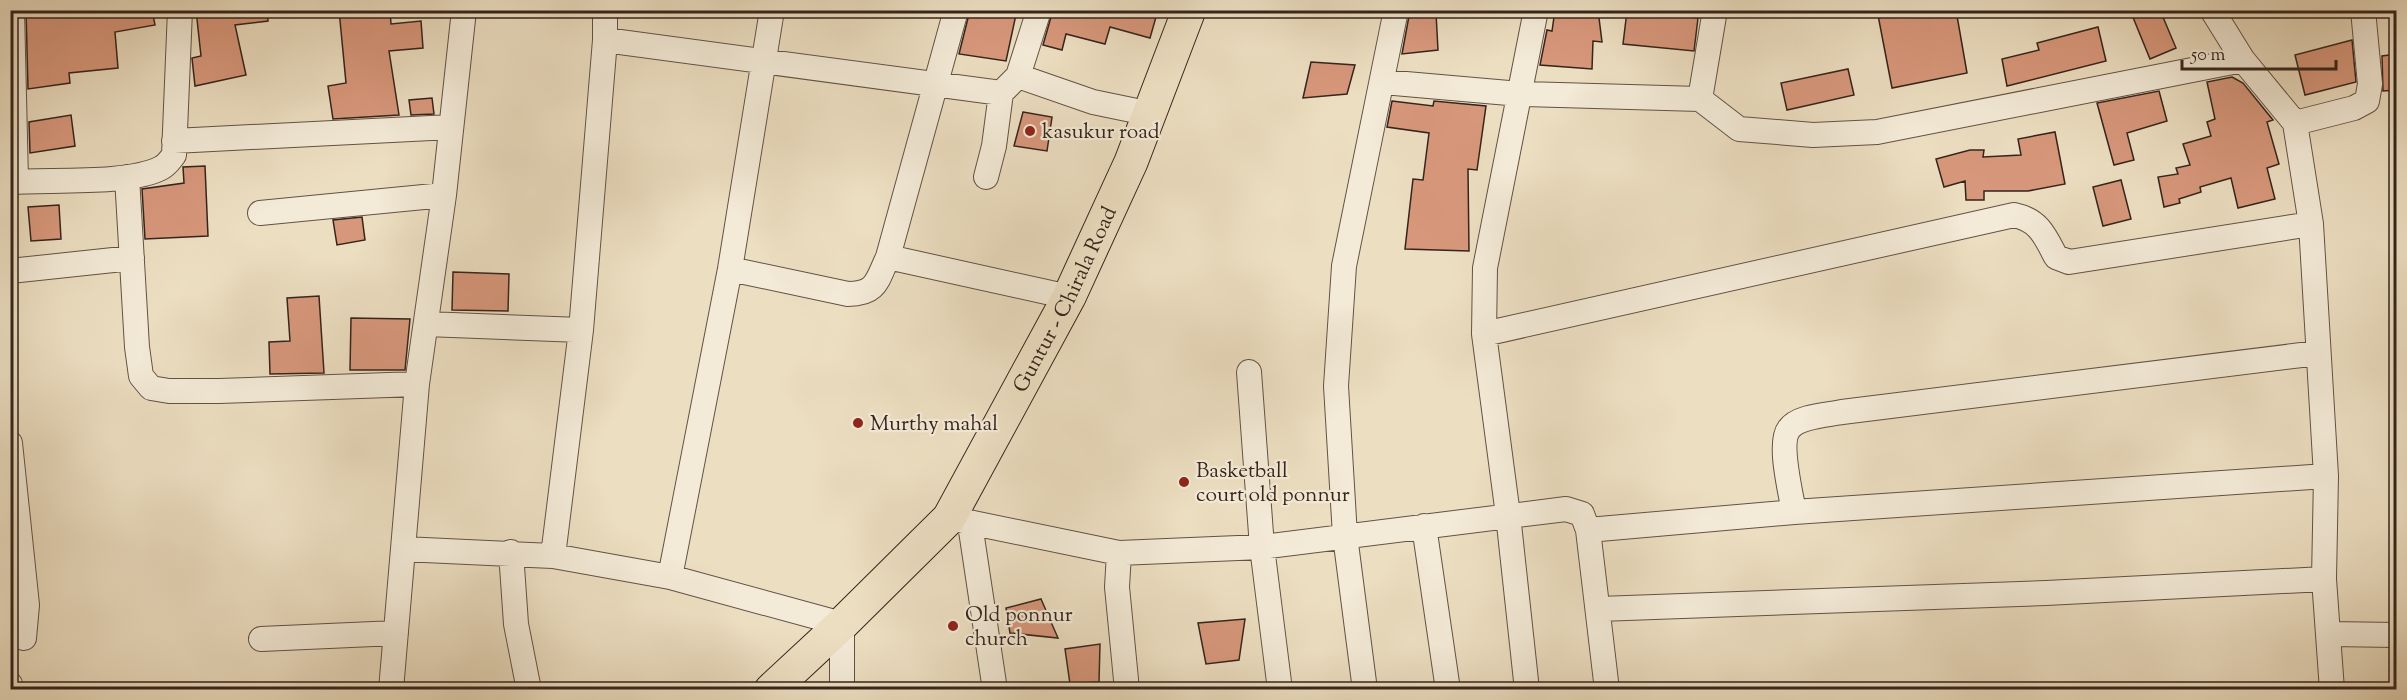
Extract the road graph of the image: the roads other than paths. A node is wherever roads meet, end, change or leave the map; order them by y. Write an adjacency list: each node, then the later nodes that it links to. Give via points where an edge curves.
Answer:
1 (12, 10): 29 (street)
2 (180, 10): 26 (street)
3 (464, 10): 25 (street)
4 (605, 10): 14 (street)
5 (772, 10): 16 (street)
6 (956, 10): 19 (street)
7 (1039, 10): 17 (street)
8 (1189, 10): 23 (main road, Guntur - Chirala Road)
9 (1396, 10): 18 (street)
10 (1536, 10): 21 (street)
11 (1715, 10): 22 (street)
12 (2212, 10): 15 (street)
13 (2363, 10): 24 (street, via 2370,84 2367,101)
14 (605, 40): 16 (street); 39 (street)
15 (2243, 60): 22 (street, via 1876,132 1813,135 1739,129); 24 (street)
16 (763, 61): 19 (street); 35 (street)
17 (1018, 76): 20 (street); 23 (street, via 1093,102)
18 (1383, 82): 21 (street); 51 (street, via 1344,266 1336,386)
19 (936, 84): 20 (street); 33 (street)
20 (1001, 93): 28 (street)
21 (1520, 94): 22 (street); 40 (street, via 1485,268)
22 (1700, 99)
23 (1151, 114): 37 (main road, Guntur - Chirala Road)
24 (2295, 123): 32 (street)
25 (451, 127): 26 (street); 30 (street)
26 (174, 141): 27 (street, via 174,154 167,164)
27 (127, 177): 29 (street); 34 (street)
28 (986, 177)
29 (13, 182)
30 (444, 195): 31 (street); 38 (street)
31 (260, 213)
32 (2311, 224): 40 (street, via 2069,262 2056,257 2039,225 2028,217 2014,215); 41 (street)
33 (888, 257): 35 (street, via 875,287 862,294); 37 (street)
34 (132, 258): 36 (street); 43 (street, via 141,376 151,388 219,391)
35 (730, 269): 57 (street)
36 (10, 271)
37 (1069, 297): 48 (main road, Guntur - Chirala Road)
38 (426, 324): 39 (street); 43 (street)
39 (581, 330): 56 (street)
40 (1484, 334): 47 (street)
41 (2318, 353): 45 (street); 46 (street, via 1842,412 1804,420 1789,428 1784,441)
42 (1249, 372): 52 (street)
43 (417, 384): 53 (street)
44 (10, 443): 59 (street)
45 (2326, 476): 46 (street); 58 (street)
46 (1794, 512): 50 (street)
47 (1508, 515): 49 (street); 50 (street, via 1576,511 1582,514); 78 (street)
48 (959, 521): 55 (street); 61 (main road, Guntur - Chirala Road); 73 (street)
49 (1424, 526): 51 (street); 77 (street)
50 (1588, 530): 60 (street)
51 (1345, 536): 52 (street); 76 (street)
52 (1262, 547): 55 (street); 75 (street)
53 (403, 549): 54 (street); 62 (street)
54 (511, 552): 56 (street); 70 (street, via 516,624)
55 (1119, 553): 74 (street, via 1117,587)
56 (553, 556): 57 (street)
57 (670, 577): 61 (street)
58 (2324, 579): 60 (street); 63 (street)
59 (19, 606): 65 (street)
60 (1599, 609): 79 (street)
61 (842, 624): 71 (main road, Guntur - Chirala Road); 72 (street)
62 (396, 633): 66 (street); 69 (street)
63 (2330, 634): 64 (street); 80 (street)
64 (2397, 635)
65 (24, 639)
66 (261, 639)
67 (10, 684): 68 (street)
68 (11, 690)
69 (391, 690)
70 (529, 690)
71 (771, 690)
72 (842, 690)
73 (995, 690)
74 (1127, 690)
75 (1280, 690)
76 (1365, 690)
77 (1448, 690)
78 (1527, 690)
79 (1607, 690)
80 (2332, 690)

